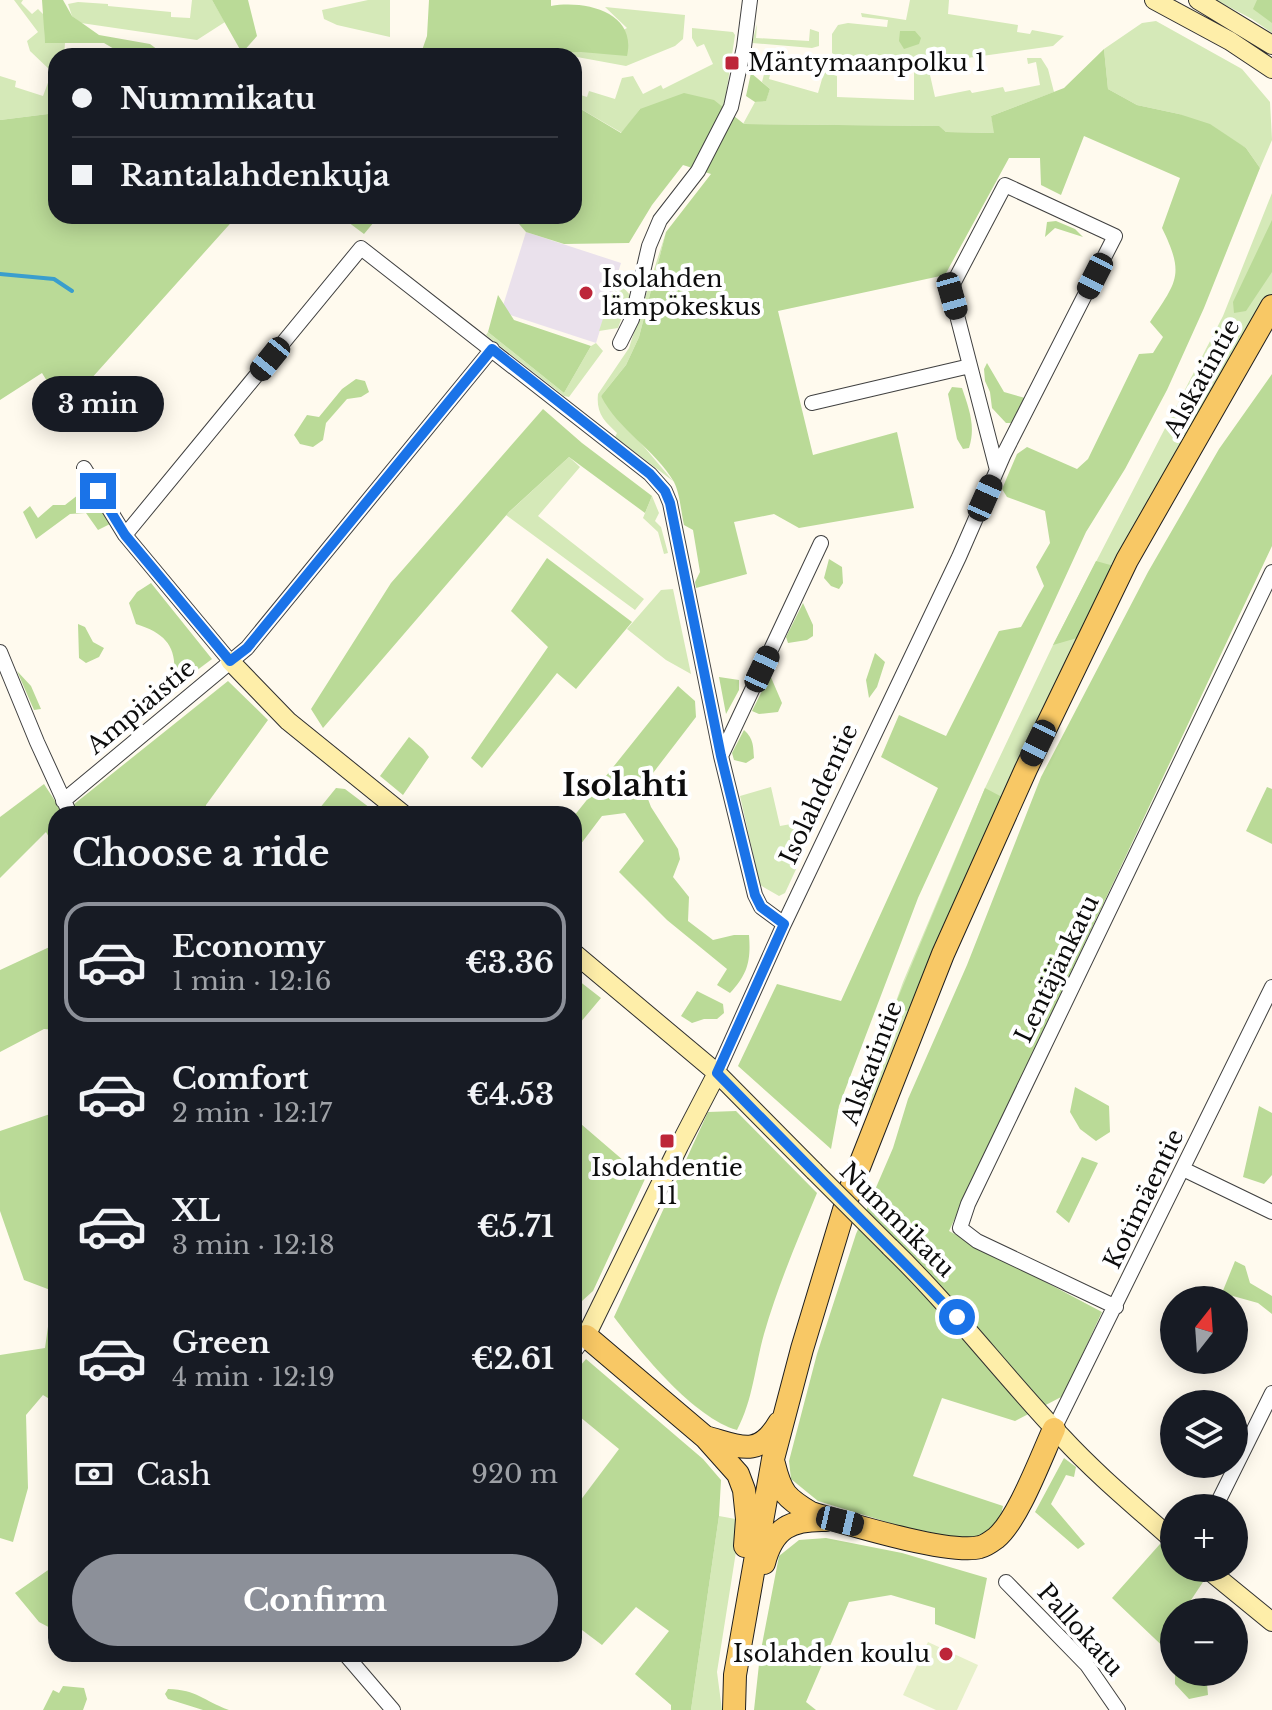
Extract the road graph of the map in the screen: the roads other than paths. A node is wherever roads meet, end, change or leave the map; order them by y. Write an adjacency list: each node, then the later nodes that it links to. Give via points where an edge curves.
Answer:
1 (750, 0): 8 (street, via 731,107 698,171 660,220)
2 (1155, 0): 5 (street)
3 (1198, 0): 4 (street)
4 (1272, 45)
5 (1272, 69)
6 (1272, 306): 14 (main road, Alskatintie)
7 (1272, 337): 14 (main road, Alskatintie)
8 (620, 343)
9 (492, 349): 15 (street, via 361,248); 19 (street, Ampiaistie, via 247,648); 20 (street, via 665,491)
10 (970, 366): 11 (street); 13 (street, Isolahdentie); 13 (street, Isolahdentie, via 952,296 954,282 1005,185 1115,236)
11 (812, 403)
12 (84, 468): 15 (street)
13 (997, 470): 24 (street, Isolahdentie)
14 (1178, 476): 34 (main road, Alskatintie, via 1127,560 943,954 850,1190)
15 (125, 535): 19 (street)
16 (821, 543): 20 (street)
17 (1272, 572): 30 (street, Lentäjänkatu, via 960,1228)
18 (0, 652): 21 (street)
19 (230, 661): 22 (street, Ampiaistie); 23 (street, via 288,721)
20 (721, 756): 24 (street, via 755,895 761,907)
21 (66, 806)
22 (69, 806)
23 (393, 806)
24 (784, 924): 27 (street, Isolahdentie)
25 (582, 960): 27 (street, Nummikatu)
26 (1272, 987): 28 (street, Kotimäentie)
27 (717, 1073): 31 (street, Isolahdentie); 35 (street, Nummikatu, bridge, via 938,1295)
28 (1183, 1169): 29 (street); 30 (street, Kotimäentie)
29 (1272, 1212)
30 (1116, 1307): 35 (street, Kotimäentie)
31 (582, 1330)
32 (582, 1341): 36 (main road)
33 (1272, 1393): 38 (street)
34 (784, 1416): 36 (main road, via 760,1445 745,1448); 37 (main road, Alskatintie)
35 (1054, 1429): 39 (main road, via 1012,1517 982,1547 935,1545); 40 (street, Nummikatu)
36 (705, 1437): 45 (main road, via 738,1474 744,1490 747,1519)
37 (773, 1459): 39 (main road, via 780,1489 793,1502); 45 (main road, Alskatintie)
38 (1222, 1494)
39 (840, 1521): 47 (main road, via 796,1523 772,1540)
40 (1160, 1529)
41 (1006, 1582): 48 (street, Pallokatu, via 1087,1665)
42 (1223, 1582): 43 (street)
43 (1272, 1622)
44 (352, 1662): 46 (street)
45 (735, 1675): 47 (main road, Alskatintie)
46 (393, 1710)
47 (735, 1710)
48 (1118, 1710)

